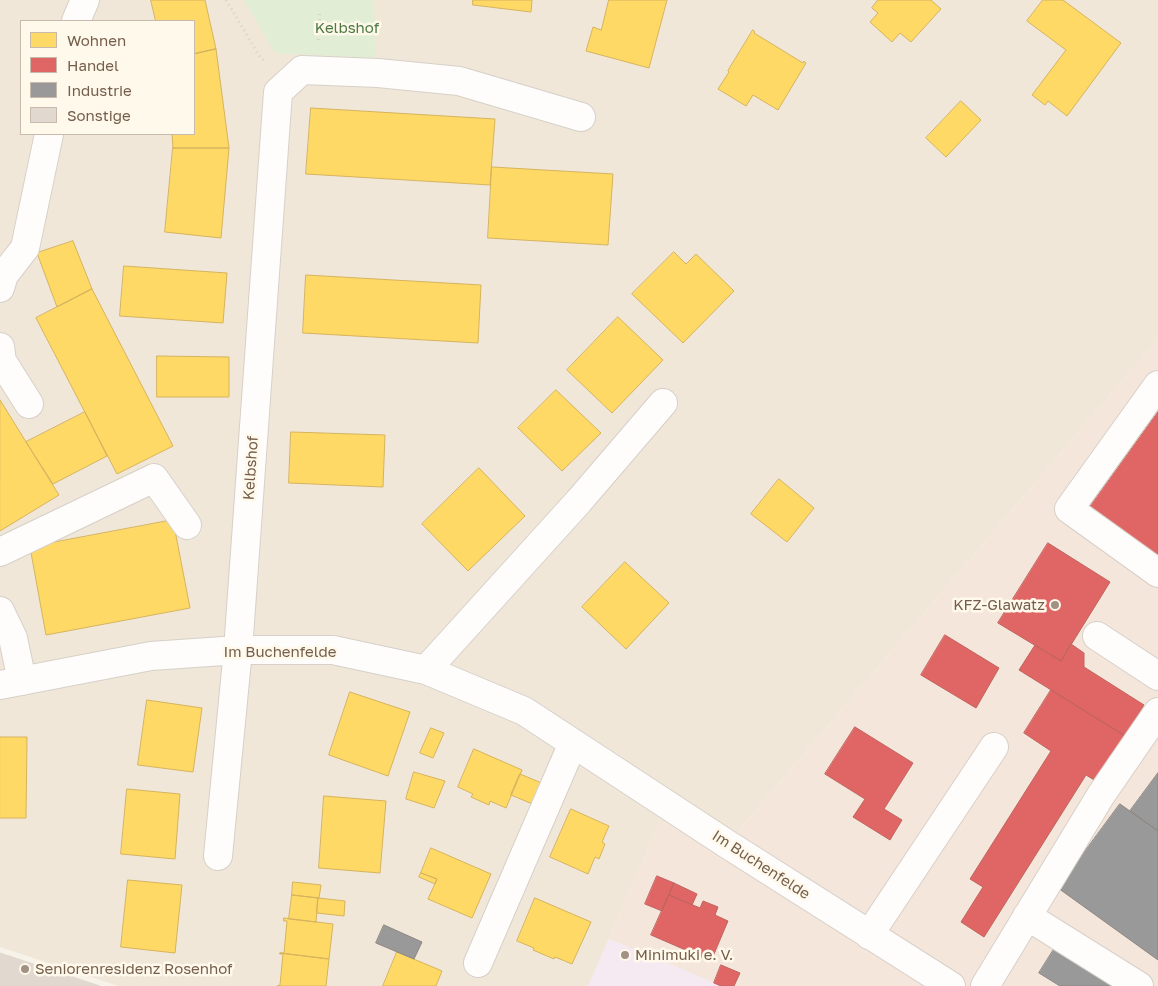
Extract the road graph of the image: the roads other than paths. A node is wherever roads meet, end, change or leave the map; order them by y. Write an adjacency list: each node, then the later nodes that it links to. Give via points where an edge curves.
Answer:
1 (85, 0): 2 (street)
2 (76, 20)
3 (581, 117): 15 (street, Kelbshof, via 459,81 378,73 302,70 278,92)
4 (49, 135): 5 (street, via 24,248 4,275)
5 (0, 288)
6 (0, 347): 9 (street, via 2,361)
7 (1158, 386): 12 (street, via 1069,509)
8 (663, 403): 16 (street)
9 (29, 404)
10 (187, 525): 11 (street, via 154,478)
11 (0, 552)
12 (1158, 573)
13 (0, 611): 18 (street, via 13,638)
14 (1097, 636): 17 (street)
15 (238, 650): 16 (street, Im Buchenfelde, via 333,650); 18 (street, Im Buchenfelde, via 151,656); 22 (street, Kelbshof)
16 (426, 670): 20 (street, Im Buchenfelde, via 524,711)
17 (1158, 676)
18 (11, 683)
19 (1158, 712): 23 (street, via 1101,795)
20 (573, 743): 24 (street, Im Buchenfelde); 25 (street)
21 (994, 747): 24 (street)
22 (218, 856)
23 (1028, 916): 27 (street); 28 (street)
24 (869, 935): 26 (street, Im Buchenfelde)
25 (478, 963)
26 (951, 986)
27 (985, 986)
28 (1139, 986)

